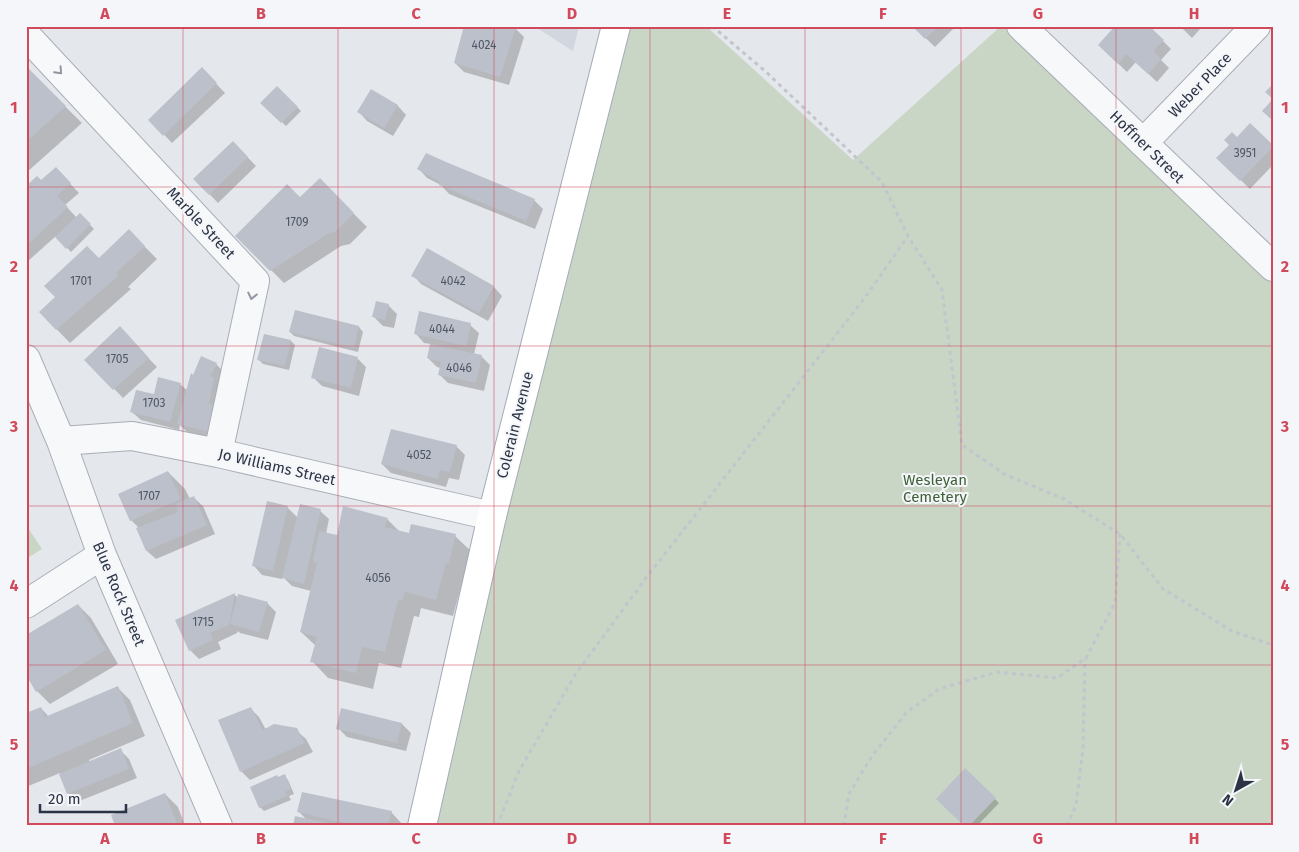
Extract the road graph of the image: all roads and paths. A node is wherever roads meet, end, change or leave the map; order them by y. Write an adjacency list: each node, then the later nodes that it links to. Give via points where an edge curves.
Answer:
1 (616, 26): 12 (main road, Colerain Avenue)
2 (712, 26): 7 (path, via 765,71 882,182)
3 (1021, 26): 6 (street, Hoffner Street)
4 (1256, 26): 6 (street, Weber Place)
5 (26, 35): 11 (street, Marble Street, one-way to 11, via 255,281)
6 (1143, 143): 8 (street, Hoffner Street)
7 (908, 236): 13 (path, via 942,290 962,445 1006,475 1064,500); 20 (path, via 864,299 646,578 575,675 519,771)
8 (1273, 267)
9 (26, 359): 10 (street, Blue Rock Street)
10 (61, 441): 11 (street, Jo Williams Street, via 132,436); 14 (street, Blue Rock Street)
11 (218, 453): 12 (street, Jo Williams Street)
12 (492, 516): 19 (main road, Colerain Avenue)
13 (1120, 534): 16 (path, via 1162,589 1232,631); 17 (path, via 1115,603)
14 (102, 555): 15 (street); 18 (street, Blue Rock Street)
15 (26, 604)
16 (1273, 645)
17 (1086, 658): 21 (path, via 1057,678 997,672 939,689 907,712 872,756 849,794); 22 (path, via 1083,748 1076,805)
18 (218, 826)
19 (422, 826)
20 (497, 826)
21 (844, 826)
22 (1067, 826)

